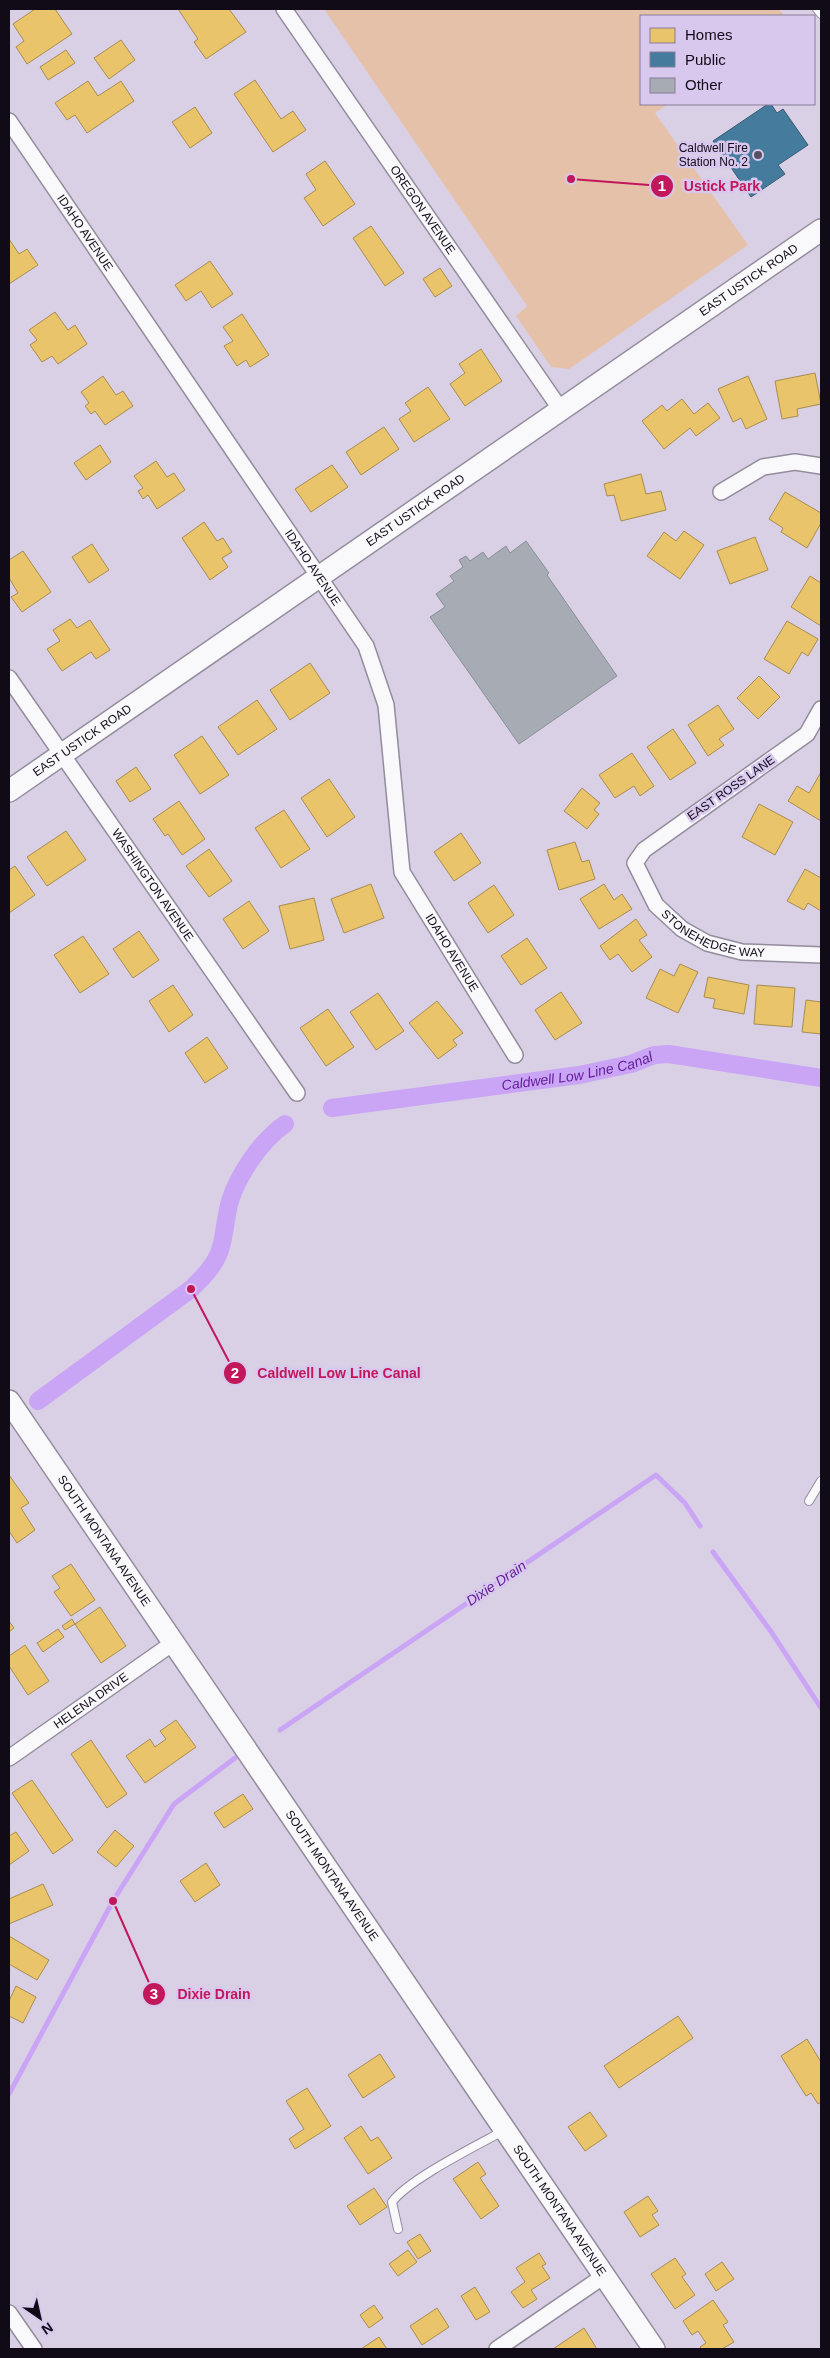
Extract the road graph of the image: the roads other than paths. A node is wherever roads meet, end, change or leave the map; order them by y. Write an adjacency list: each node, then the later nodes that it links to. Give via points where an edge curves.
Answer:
1 (284, 9): 6 (street, OREGON AVENUE)
2 (818, 9): 3 (lane)
3 (821, 14)
4 (9, 121): 9 (street, IDAHO AVENUE)
5 (820, 234): 6 (street, EAST USTICK ROAD)
6 (561, 410): 9 (street, EAST USTICK ROAD)
7 (821, 466): 8 (street, via 794,462 762,467)
8 (720, 492)
9 (320, 577): 12 (street, EAST USTICK ROAD); 16 (street, IDAHO AVENUE, via 366,646 386,705 402,872)
10 (9, 678): 12 (street, WASHINGTON AVENUE)
11 (821, 709): 14 (street, EAST ROSS LANE, via 807,734 644,850)
12 (62, 755): 13 (street, EAST USTICK ROAD); 17 (street, WASHINGTON AVENUE)
13 (9, 792)
14 (635, 862): 15 (street, STONEHEDGE WAY, via 656,905 682,929 707,943 742,952)
15 (821, 955)
16 (516, 1055)
17 (297, 1092)
18 (9, 1401): 21 (street, SOUTH MONTANA AVENUE)
19 (821, 1481): 20 (lane)
20 (809, 1501)
21 (173, 1642): 22 (street, HELENA DRIVE); 23 (street, SOUTH MONTANA AVENUE)
22 (9, 1758)
23 (505, 2130): 24 (lane, via 446,2162 398,2194 392,2202); 25 (street, SOUTH MONTANA AVENUE)
24 (398, 2229)
25 (604, 2276): 28 (street); 29 (street, SOUTH MONTANA AVENUE)
26 (9, 2313): 27 (street)
27 (34, 2349)
28 (497, 2349)
29 (654, 2349)

